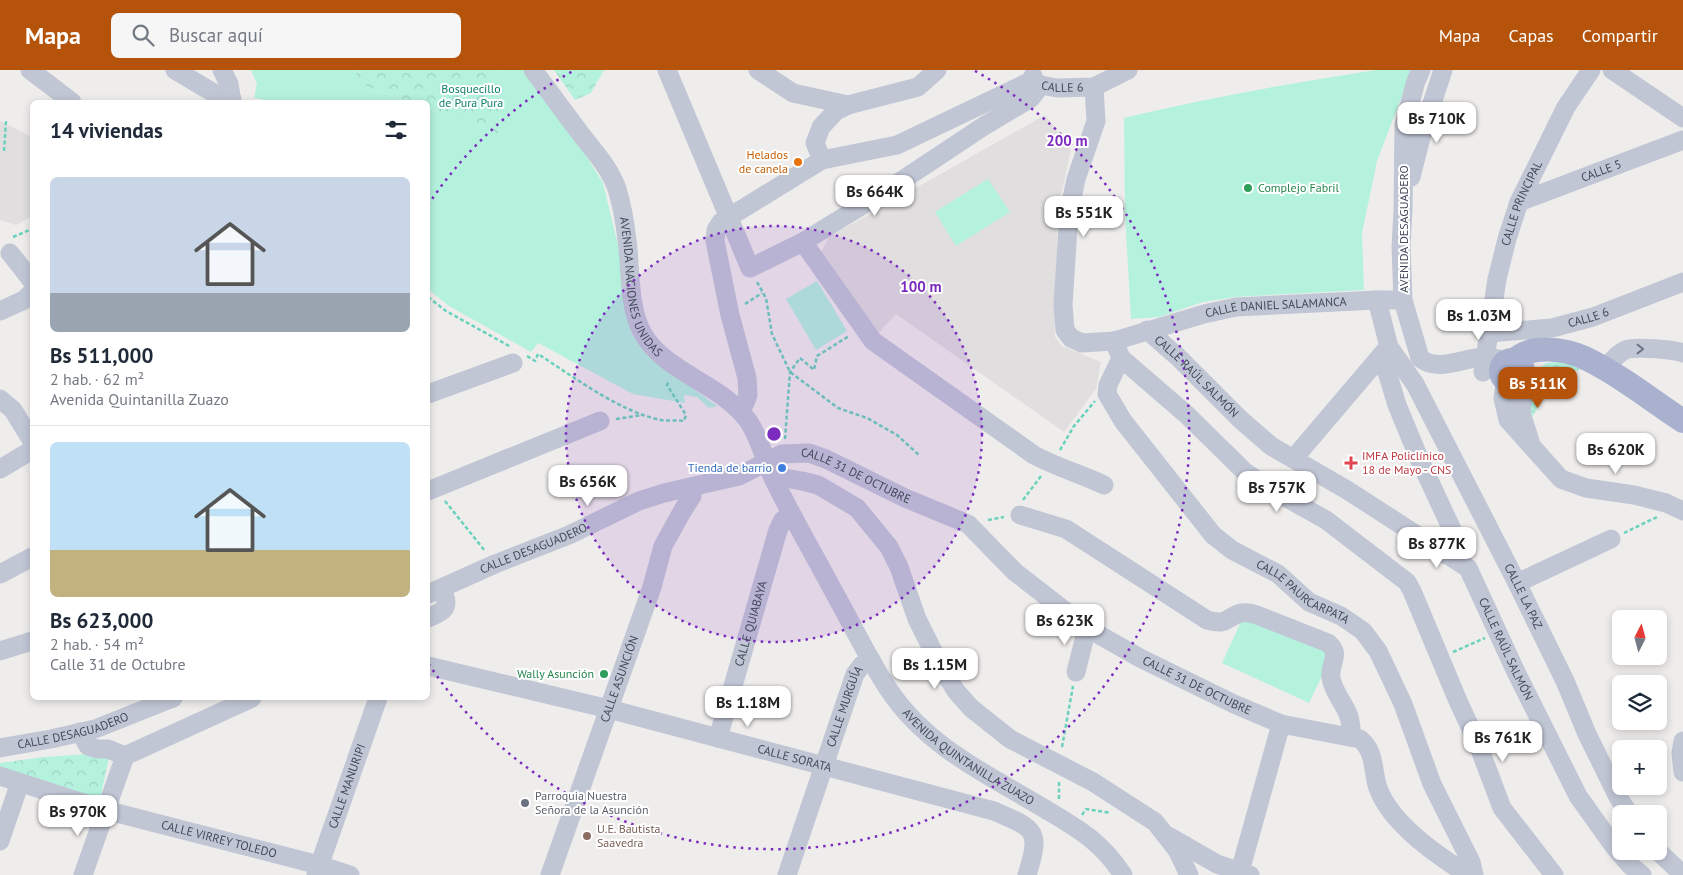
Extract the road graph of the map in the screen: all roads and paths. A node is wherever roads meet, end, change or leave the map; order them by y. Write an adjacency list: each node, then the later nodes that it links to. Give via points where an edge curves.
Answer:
1 (175, 70): 16 (street)
2 (222, 70): 17 (street)
3 (533, 70): 47 (street, AVENIDA NACIONES UNIDAS, via 612,177 625,226 636,318 649,343)
4 (667, 70): 26 (street)
5 (758, 70): 18 (street, via 793,93)
6 (937, 70): 18 (street, via 918,87)
7 (1128, 70): 14 (street, CALLE 6)
8 (1421, 70): 25 (street, AVENIDA DESAGUADERO, via 1404,125)
9 (1443, 70): 25 (street, via 1422,134)
10 (1591, 70): 24 (street, CALLE PRINCIPAL, via 1566,107)
11 (1612, 70): 19 (street)
12 (33, 71): 15 (street)
13 (1035, 78): 14 (street, CALLE 6, via 1057,88); 23 (street, via 897,145); 28 (street, via 1031,98)
14 (1094, 87): 42 (street, CALLE DANIEL SALAMANCA, via 1096,121 1076,179 1069,212 1063,305 1065,330 1071,338 1082,343)
15 (69, 100)
16 (230, 100)
17 (232, 100)
18 (848, 105): 23 (street, via 836,111 821,127 815,143)
19 (1683, 118)
20 (6, 121): 22 (path)
21 (1683, 140): 24 (street, CALLE 5)
22 (4, 151)
23 (822, 160): 26 (street)
24 (1519, 202): 46 (street, CALLE PRINCIPAL, via 1497,278)
25 (1403, 210): 37 (street, AVENIDA DESAGUADERO)
26 (729, 216): 30 (street); 39 (street, via 716,230 715,241)
27 (30, 231): 29 (path)
28 (803, 242): 30 (street); 40 (street)
29 (11, 245): 31 (street)
30 (750, 268): 33 (path)
31 (30, 277)
32 (1683, 282): 46 (street, CALLE 6, via 1593,317 1552,328)
33 (762, 293): 39 (path); 49 (path, via 766,298 772,334)
34 (30, 294): 38 (street)
35 (430, 299): 45 (path)
36 (1377, 300): 37 (street, CALLE DANIEL SALAMANCA); 41 (street, CALLE DANIEL SALAMANCA, via 1236,307); 43 (street, CALLE LA PAZ)
37 (1403, 300): 46 (street, via 1420,358 1425,362)
38 (0, 311)
39 (730, 315): 53 (street, via 747,378 748,395)
40 (864, 328): 49 (path, via 817,356 814,370 800,358); 62 (street, via 873,341)
41 (1147, 330): 42 (street, CALLE DANIEL SALAMANCA); 61 (street, CALLE RAÚL SALMÓN, via 1241,420 1271,446)
42 (1118, 349): 50 (street); 83 (street, via 1245,472 1326,520 1407,582)
43 (1383, 353): 61 (street); 72 (street, via 1398,405 1455,536 1455,547); 76 (street, CALLE LA PAZ, via 1415,384)
44 (1683, 353): 48 (street, one-way to 44, via 1627,349 1671,349)
45 (516, 354): 51 (street); 54 (path, via 535,361 538,354 618,404)
46 (1502, 364): 48 (main road, via 1584,357); 68 (street, via 1503,398 1508,420 1561,479 1586,488 1634,495)
47 (677, 367): 53 (street, AVENIDA NACIONES UNIDAS, via 719,392); 54 (path, via 667,385 686,415 684,420 662,420)
48 (1604, 369): 56 (main road)
49 (790, 372): 59 (path, via 838,408 867,418 897,435); 60 (path, via 786,439)
50 (1108, 385): 62 (path, via 1074,426); 121 (street, CALLE PAURCARPATA, via 1107,394 1123,421 1213,535 1232,550 1278,574 1309,602 1341,616 1363,631 1378,651 1403,704 1432,784 1471,862)
51 (430, 393)
52 (0, 398): 57 (street, via 13,410)
53 (738, 410): 60 (street, AVENIDA NACIONES UNIDAS)
54 (644, 415): 55 (path)
55 (600, 421): 67 (street)
56 (1683, 421)
57 (30, 437)
58 (30, 442): 63 (street)
59 (920, 456)
60 (774, 458): 64 (street, AVENIDA NACIONES UNIDAS); 66 (street, CALLE DESAGUADERO, via 739,476); 79 (street, CALLE 31 DE OCTUBRE, via 809,453 968,524 1015,572)
61 (1294, 458): 72 (street, CALLE RAÚL SALMÓN)
62 (1051, 464): 65 (street)
63 (0, 469)
64 (774, 479): 69 (street, AVENIDA QUINTANILLA ZUAZO); 98 (street, via 802,480 818,485 857,508 889,547 926,638 956,690 971,708 1010,738)
65 (1104, 485)
66 (692, 487): 74 (street, CALLE DESAGUADERO, via 639,502 569,536); 90 (street, CALLE ASUNCIÓN, via 692,496 663,546)
67 (431, 490): 74 (path)
68 (1675, 507): 71 (path)
69 (792, 515): 84 (street, AVENIDA QUINTANILLA ZUAZO); 94 (street, CALLE QUIABAYA, via 783,520 778,530)
70 (1020, 515): 93 (street, via 1066,529 1207,620 1218,623 1247,612 1328,643 1336,654 1330,669 1332,681 1349,715)
71 (1611, 539): 76 (street)
72 (1446, 555): 80 (street, CALLE RAÚL SALMÓN, via 1468,568)
73 (30, 557): 75 (street)
74 (495, 564): 77 (street, CALLE DESAGUADERO)
75 (0, 574)
76 (1517, 583): 104 (street, CALLE LA PAZ)
77 (435, 591): 78 (street, CALLE DESAGUADERO, via 447,601 441,612)
78 (430, 617)
79 (1087, 628): 86 (street); 91 (street, CALLE 31 DE OCTUBRE, via 1149,662)
80 (1498, 633): 83 (path); 123 (street, CALLE RAÚL SALMÓN, via 1578,796 1613,845)
81 (30, 642): 82 (street)
82 (0, 651)
83 (1440, 658): 122 (street, via 1502,808)
84 (871, 660): 99 (street, CALLE MURGUÍA, via 855,674); 117 (street, AVENIDA QUINTANILLA ZUAZO, via 889,691 926,734 942,747 1090,836 1112,858)
85 (430, 666): 90 (street, CALLE SORATA)
86 (1076, 672): 98 (path)
87 (168, 700): 92 (street, CALLE DESAGUADERO)
88 (248, 700): 97 (street)
89 (377, 700): 109 (street, CALLE MANURIPI)
90 (609, 709): 94 (street, CALLE SORATA); 114 (street, CALLE ASUNCIÓN)
91 (1281, 724): 93 (street, CALLE 31 DE OCTUBRE); 111 (street)
92 (80, 732): 95 (street, CALLE DESAGUADERO); 97 (street, via 88,746)
93 (1352, 737): 120 (street, via 1360,739 1368,748 1378,788 1391,811 1433,851)
94 (718, 738): 99 (street, CALLE SORATA)
95 (0, 748)
96 (1682, 749): 100 (street)
97 (125, 756): 105 (street)
98 (1058, 763): 103 (path); 106 (street, via 1147,817)
99 (825, 766): 115 (street, CALLE MURGUÍA); 116 (street, CALLE SORATA, via 994,811 1022,823 1035,840)
100 (1683, 772)
101 (0, 776): 102 (street, CALLE VIRREY TOLEDO)
102 (17, 788): 105 (street, CALLE VIRREY TOLEDO); 107 (street)
103 (1060, 805)
104 (1623, 805)
105 (105, 810): 109 (street, CALLE VIRREY TOLEDO); 112 (street)
106 (1165, 834): 110 (street); 118 (street)
107 (0, 841)
108 (1667, 860): 124 (street)
109 (318, 870): 113 (street, CALLE VIRREY TOLEDO)
110 (1219, 870): 111 (street); 119 (street, via 1206,868)
111 (1244, 874)
112 (83, 875)
113 (350, 875)
114 (550, 875)
115 (787, 875)
116 (1027, 875)
117 (1123, 875)
118 (1189, 875)
119 (1196, 875)
120 (1468, 875)
121 (1474, 875)
122 (1554, 875)
123 (1642, 875)
124 (1683, 875)

